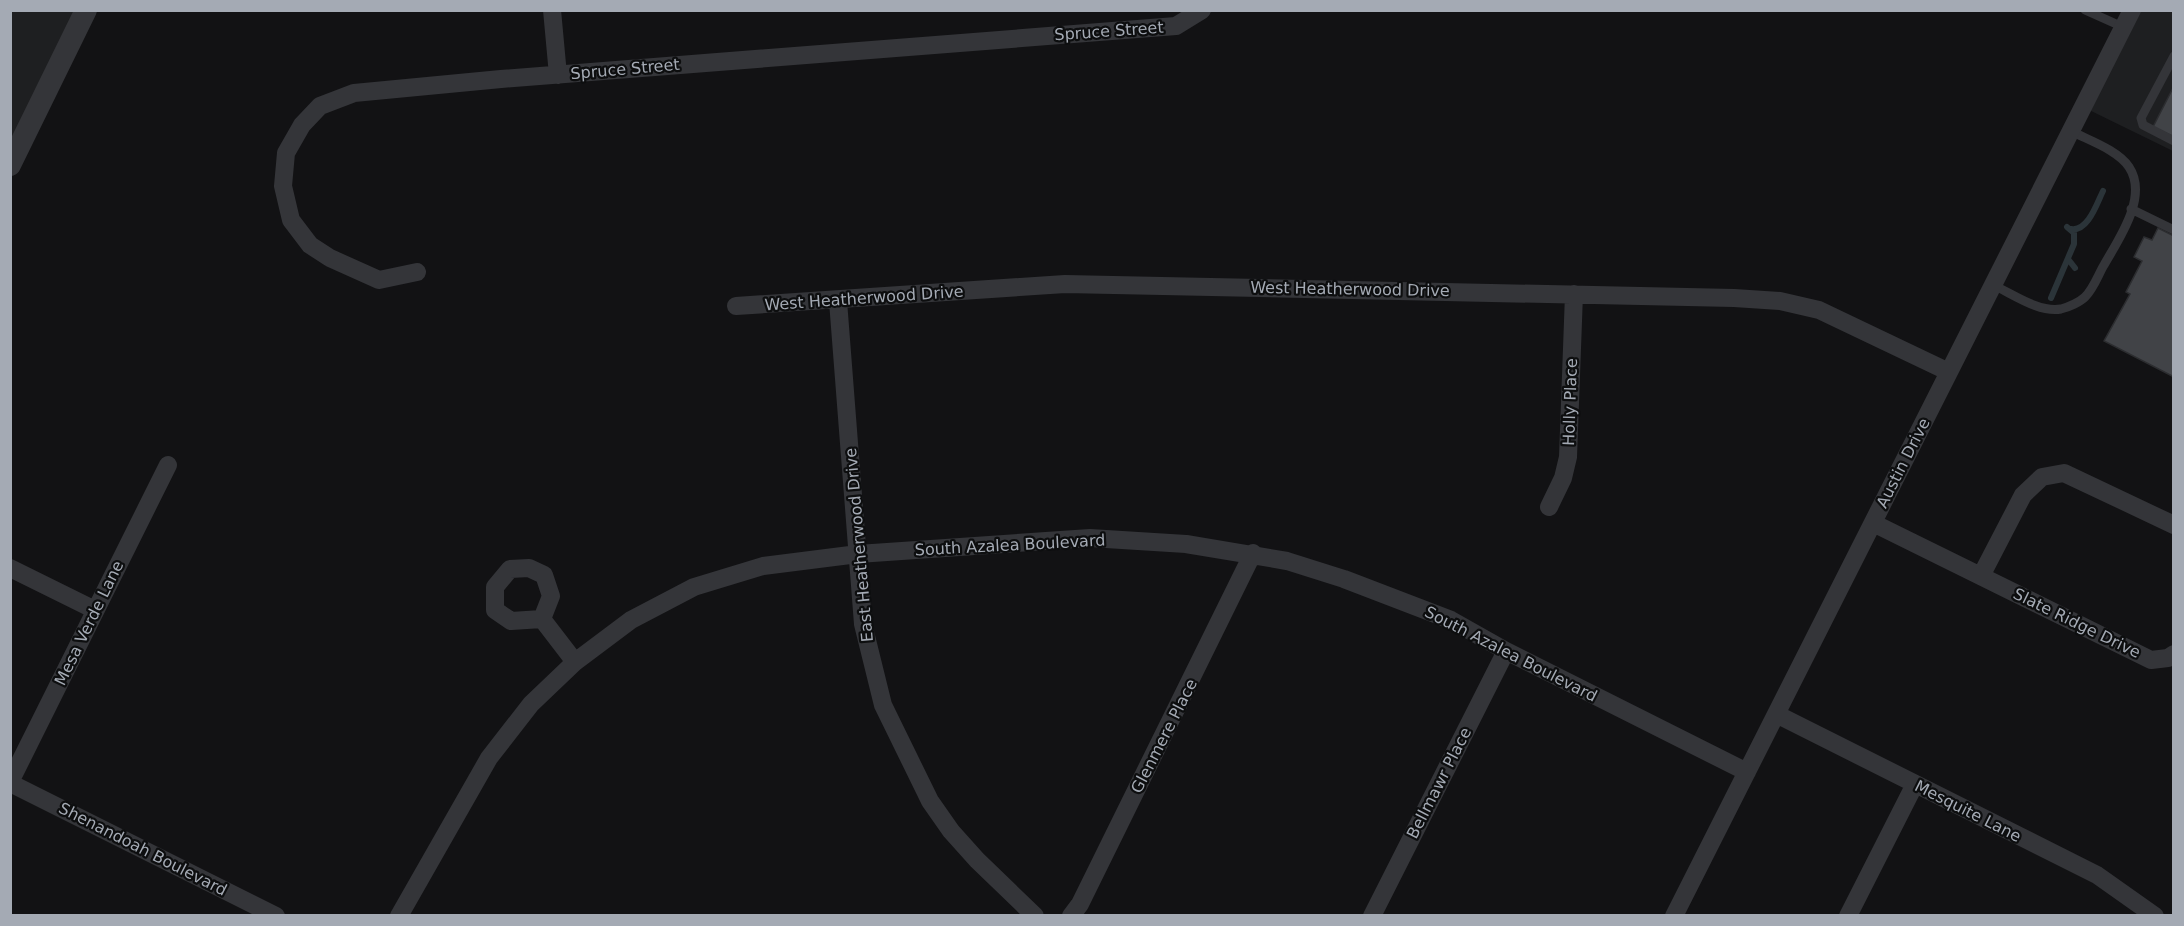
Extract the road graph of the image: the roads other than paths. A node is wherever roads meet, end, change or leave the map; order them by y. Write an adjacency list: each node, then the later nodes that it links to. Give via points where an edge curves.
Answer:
1 (86, 10): 11 (street)
2 (552, 10): 8 (street)
3 (1202, 10): 8 (street, Spruce Street, via 1176,26)
4 (2085, 10): 6 (lane)
5 (2132, 10): 6 (street, Austin Drive)
6 (2123, 27): 9 (street, Austin Drive)
7 (2174, 56): 10 (lane, via 2141,118 2143,124)
8 (558, 75): 14 (street, Spruce Street, via 354,93 320,106 302,125 286,153 283,186 291,220 310,245 379,280)
9 (2071, 131): 12 (lane, via 2130,168 2134,183); 15 (street, Austin Drive)
10 (2174, 141)
11 (10, 165)
12 (2131, 209): 13 (lane); 15 (lane, via 2084,298 2060,309 2044,309)
13 (2174, 230)
14 (417, 272)
15 (1993, 285): 19 (street, Austin Drive)
16 (1574, 294): 17 (street, West Heatherwood Drive, via 1065,284); 19 (street, West Heatherwood Drive, via 1734,298 1797,304 1838,317); 21 (street, Holly Place, via 1568,457)
17 (838, 301): 18 (street, West Heatherwood Drive); 24 (street, East Heatherwood Drive)
18 (736, 306)
19 (1949, 372): 22 (street, Austin Drive)
20 (168, 465): 28 (street, Mesa Verde Lane)
21 (1549, 507)
22 (1872, 523): 27 (street, Slate Ridge Drive); 33 (street, Austin Drive)
23 (2174, 525): 27 (street, via 2064,473 2042,477 2023,495)
24 (858, 554): 25 (street, South Azalea Boulevard, via 1090,538 1186,544); 32 (street, South Azalea Boulevard, via 763,566 694,586 631,620); 39 (street, East Heatherwood Drive, via 863,624 874,676 905,755 951,831)
25 (1253, 554): 30 (street, South Azalea Boulevard, via 1404,600 1451,620); 40 (street, Glenmere Place, via 1117,831)
26 (10, 568): 28 (street)
27 (1981, 576): 31 (street, Slate Ridge Drive, via 2151,660)
28 (95, 610): 35 (street, Mesa Verde Lane)
29 (542, 619): 32 (street)
30 (1506, 651): 34 (street, South Azalea Boulevard); 41 (street, Bellmawr Place)
31 (2174, 654)
32 (575, 662): 38 (street, South Azalea Boulevard, via 531,704 489,758)
33 (1776, 714): 34 (street, Austin Drive); 36 (street, Mesquite Lane)
34 (1747, 772): 42 (street, Austin Drive)
35 (10, 782): 37 (street, Shenandoah Boulevard)
36 (1915, 784): 43 (street); 44 (street, Mesquite Lane, via 2097,875)
37 (276, 915)
38 (399, 915)
39 (1035, 915)
40 (1071, 915)
41 (1372, 915)
42 (1674, 915)
43 (1848, 915)
44 (2155, 915)

